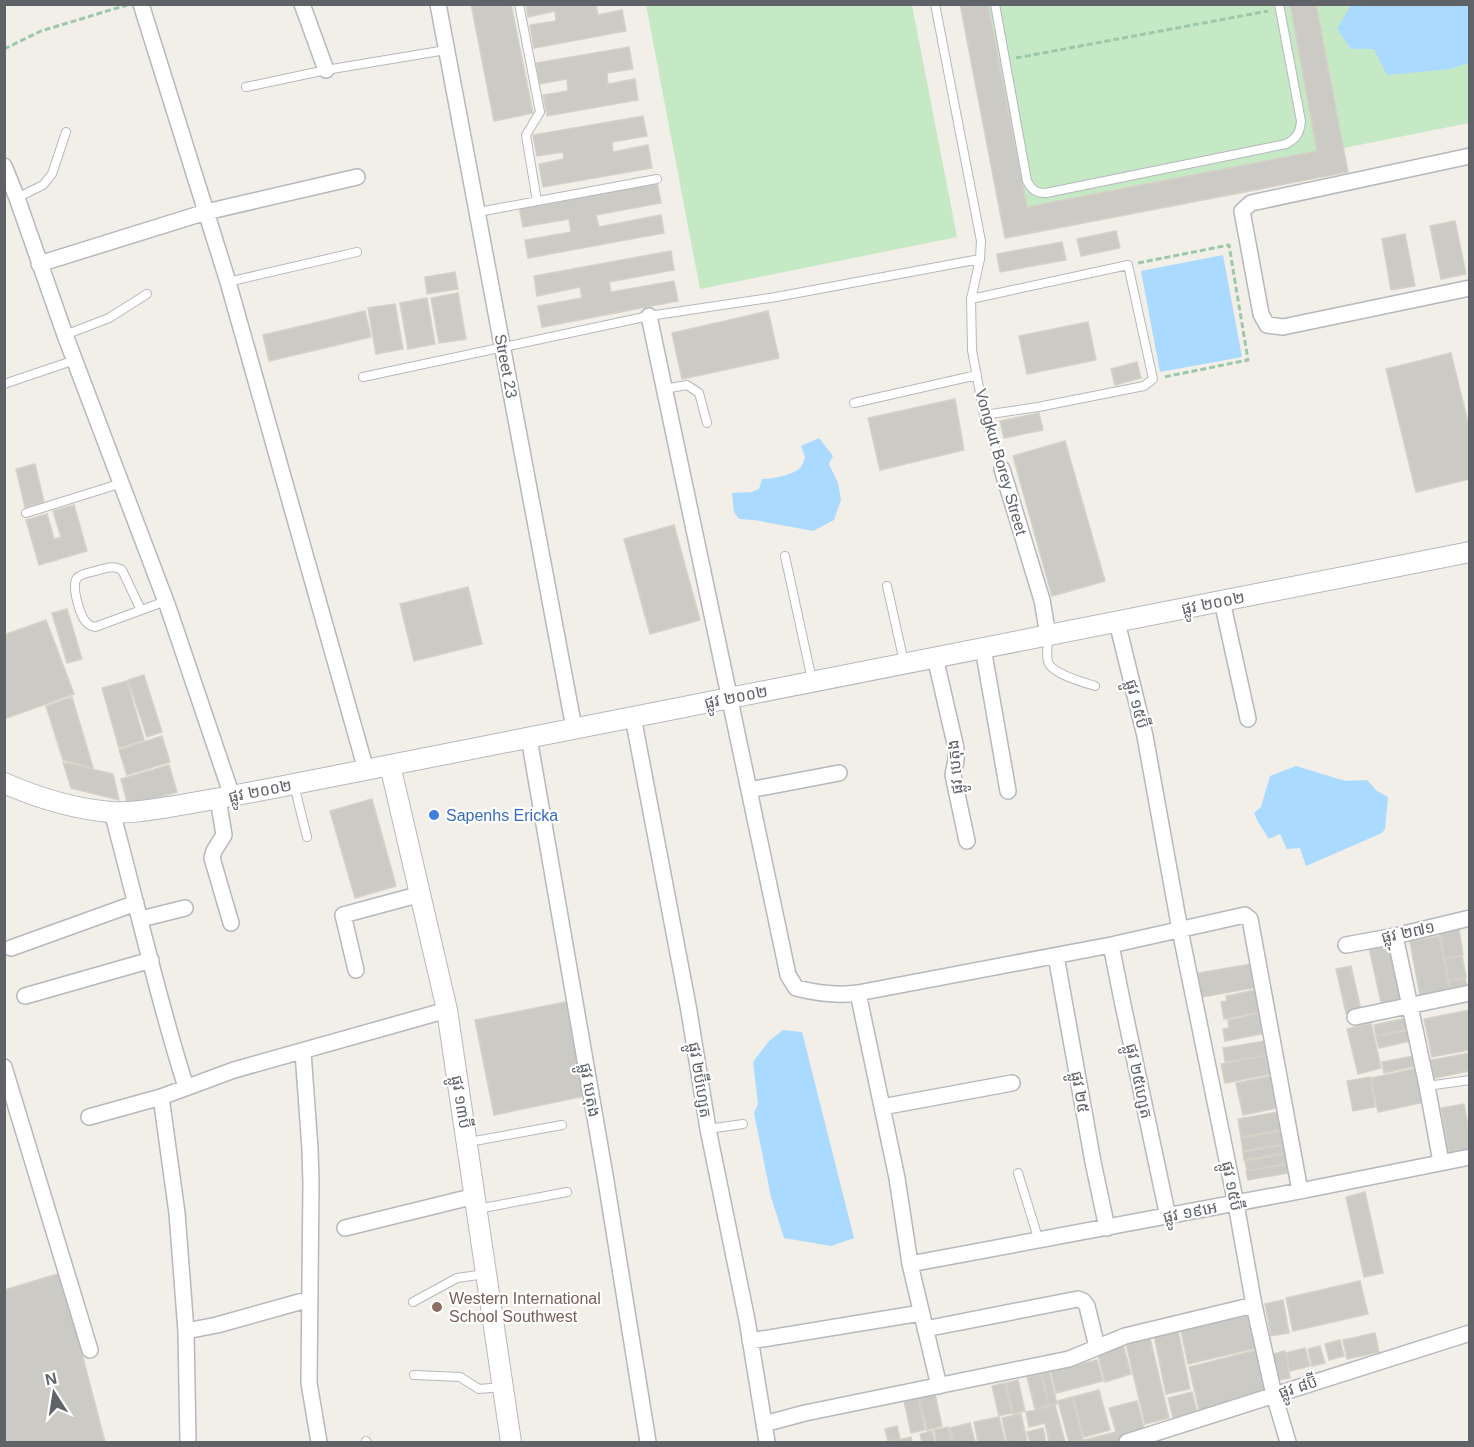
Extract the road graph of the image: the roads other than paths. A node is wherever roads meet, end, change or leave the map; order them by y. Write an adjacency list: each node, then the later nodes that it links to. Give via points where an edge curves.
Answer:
1 (141, 4): 18 (street)
2 (302, 4): 9 (street)
3 (438, 4): 8 (street, Street 23)
4 (519, 4): 17 (lane, via 540,112 526,135)
5 (935, 4): 21 (lane, Vongkut Borey Street, via 981,241)
6 (995, 4): 7 (lane, via 1027,181 1037,193 1286,144 1295,139 1301,121)
7 (1280, 6)
8 (446, 50): 9 (lane); 19 (street, Street 23)
9 (326, 70): 10 (lane)
10 (246, 87)
11 (66, 132): 16 (lane, via 52,174 43,185)
12 (1470, 156): 24 (street, via 1251,203 1242,211 1261,314 1267,324 1283,327)
13 (4, 166): 16 (street)
14 (357, 177): 18 (street)
15 (657, 179): 17 (lane)
16 (11, 201): 22 (street)
17 (537, 201): 19 (lane)
18 (206, 212): 22 (street); 23 (street)
19 (478, 212): 29 (street, Street 23)
20 (357, 252): 23 (lane)
21 (980, 258): 26 (lane, Vongkut Borey Street); 27 (lane, via 776,297)
22 (39, 264): 28 (street)
23 (228, 282): 60 (street)
24 (1470, 288)
25 (147, 294): 28 (lane, via 109,318)
26 (971, 299): 31 (lane, Vongkut Borey Street); 36 (lane, via 1128,265 1153,379 1144,386)
27 (649, 316): 29 (lane); 34 (street)
28 (65, 334): 30 (street)
29 (502, 348): 32 (lane); 57 (street, Street 23)
30 (75, 360): 33 (lane); 39 (street)
31 (976, 375): 35 (lane); 36 (lane, Vongkut Borey Street)
32 (363, 377)
33 (4, 384)
34 (664, 389): 37 (lane, via 687,385 699,393); 54 (street)
35 (854, 403)
36 (984, 415): 38 (lane, Vongkut Borey Street)
37 (707, 423)
38 (1002, 469): 48 (street, Vongkut Borey Street, via 1042,600)
39 (122, 483): 40 (lane); 44 (street)
40 (26, 513)
41 (1470, 552): 45 (street, ផ្លូវ ២០០២)
42 (785, 556): 52 (lane)
43 (887, 586): 51 (lane)
44 (166, 601): 46 (lane); 66 (street)
45 (1222, 601): 47 (street, ផ្លូវ ២០០២); 56 (street)
46 (141, 610): 46 (lane, via 95,627 88,625 74,588 76,579 118,567)
47 (1117, 622): 48 (street, ផ្លូវ ២០០២); 76 (street, ផ្លូវ ១៥ប៊ី, via 1145,736)
48 (1048, 635): 49 (street, ផ្លូវ ២០០២); 53 (lane, via 1047,661 1052,669)
49 (983, 648): 50 (street, ផ្លូវ ២០០២); 65 (street)
50 (935, 657): 51 (street, ផ្លូវ ២០០២); 69 (street, ផ្លូវ បេតុង, via 956,748 953,775)
51 (904, 663): 52 (street, ផ្លូវ ២០០២)
52 (812, 682): 54 (street, ផ្លូវ ២០០២)
53 (1095, 686)
54 (729, 698): 55 (street, ផ្លូវ ២០០២); 64 (street)
55 (633, 717): 57 (street, ផ្លូវ ២០០២); 101 (street, ផ្លូវ ២ប៊ីហ្សេត)
56 (1248, 719)
57 (574, 728): 58 (street, ផ្លូវ ២០០២)
58 (529, 738): 59 (street, ផ្លូវ ២០០២); 134 (street, ផ្លូវ បេតុង)
59 (390, 765): 60 (street, ផ្លូវ ២០០២); 70 (street, ផ្លូវ ១៣ប៊ី)
60 (366, 770): 63 (street, ផ្លូវ ២០០២)
61 (839, 772): 64 (street)
62 (4, 783): 67 (street, ផ្លូវ ២០០២, via 75,807)
63 (294, 784): 66 (street, ផ្លូវ ២០០២); 68 (lane)
64 (749, 790): 84 (street, via 788,975 796,988 844,995)
65 (1008, 791)
66 (225, 797): 67 (street, ផ្លូវ ២០០២, via 136,812); 75 (street, via 224,835 212,858)
67 (112, 812): 71 (street)
68 (307, 837)
69 (967, 841)
70 (421, 894): 83 (street, via 343,915); 88 (street, ផ្លូវ ១៣ប៊ី)
71 (136, 903): 74 (street); 80 (street)
72 (185, 908): 74 (street)
73 (1470, 918): 77 (street, ផ្លុវ ២៧១)
74 (141, 919): 82 (street)
75 (231, 922)
76 (1180, 930): 78 (street); 106 (street, via 1245,915 1250,919); 109 (street, ផ្លូវ ១៥ប៊ី)
77 (1395, 936): 79 (street, ផ្លុវ ២៧១); 87 (street)
78 (1111, 945): 81 (street); 110 (street, ផ្លូវ ២៥ហ្សេត)
79 (1346, 945)
80 (11, 948)
81 (1056, 956): 84 (street); 112 (street, ផ្លូវ ២៥)
82 (151, 960): 86 (street); 95 (street)
83 (356, 970)
84 (858, 993): 97 (street)
85 (1470, 993): 87 (street)
86 (25, 996)
87 (1410, 1005): 89 (street); 94 (street)
88 (447, 1010): 90 (street); 102 (street, ផ្លូវ ១៣ប៊ី)
89 (1355, 1017)
90 (303, 1052): 95 (street); 116 (street, via 310,1149)
91 (4, 1067): 125 (street)
92 (1470, 1080): 94 (lane)
93 (1012, 1083): 97 (street)
94 (1428, 1086): 104 (street)
95 (186, 1087): 96 (street)
96 (161, 1096): 98 (street); 121 (street, via 177,1213)
97 (882, 1107): 114 (street)
98 (89, 1117)
99 (743, 1124): 101 (lane)
100 (562, 1125): 102 (lane)
101 (708, 1129): 123 (street, ផ្លូវ ២ប៊ីហ្សេត)
102 (467, 1142): 108 (street, ផ្លូវ ១៣ប៊ី)
103 (1470, 1156): 104 (street, ផ្លូវ ១៩អេ)
104 (1441, 1162): 106 (street, ផ្លូវ ១៩អេ)
105 (1018, 1173): 113 (lane)
106 (1300, 1191): 109 (street, ផ្លូវ ១៩អេ)
107 (567, 1192): 108 (lane)
108 (476, 1203): 111 (street); 115 (street, ផ្លូវ ១៣ប៊ី)
109 (1236, 1204): 110 (street, ផ្លូវ ១៩អេ); 118 (street, ផ្លូវ ១៥ប៊ី)
110 (1168, 1217): 112 (street, ផ្លូវ ១៩អេ)
111 (345, 1228)
112 (1107, 1228): 113 (street, ផ្លូវ ១៩អេ)
113 (1039, 1241): 114 (street, ផ្លូវ ១៩អេ)
114 (910, 1264): 119 (street)
115 (486, 1274): 117 (lane, via 457,1278); 128 (street, ផ្លូវ ១៣ប៊ី)
116 (310, 1299): 121 (street); 132 (street, via 309,1383)
117 (413, 1302)
118 (1254, 1305): 124 (street, via 1125,1336); 129 (street, ផ្លូវ ១៥ប៊ី)
119 (921, 1313): 120 (street); 123 (street)
120 (925, 1329): 124 (street, via 1078,1299 1087,1306); 127 (street)
121 (186, 1331): 131 (street)
122 (1470, 1333): 129 (street, ផ្លូវ ៨ប៊ី)
123 (750, 1341): 130 (street, ផ្លូវ ២ប៊ីហ្សេត)
124 (1097, 1347): 127 (street, via 1069,1359)
125 (90, 1350)
126 (414, 1376): 128 (lane, via 460,1377 479,1389)
127 (939, 1386): 130 (street)
128 (502, 1387): 133 (street, ផ្លូវ ១៣ប៊ី)
129 (1274, 1395): 136 (street, ផ្លូវ ៨ប៊ី); 137 (street, ផ្លូវ ១៥ប៊ី)
130 (764, 1424): 135 (street, ផ្លូវ ២ប៊ីហ្សេត)
131 (188, 1443)
132 (319, 1443)
133 (511, 1443)
134 (648, 1443)
135 (767, 1443)
136 (1127, 1443)
137 (1287, 1443)

